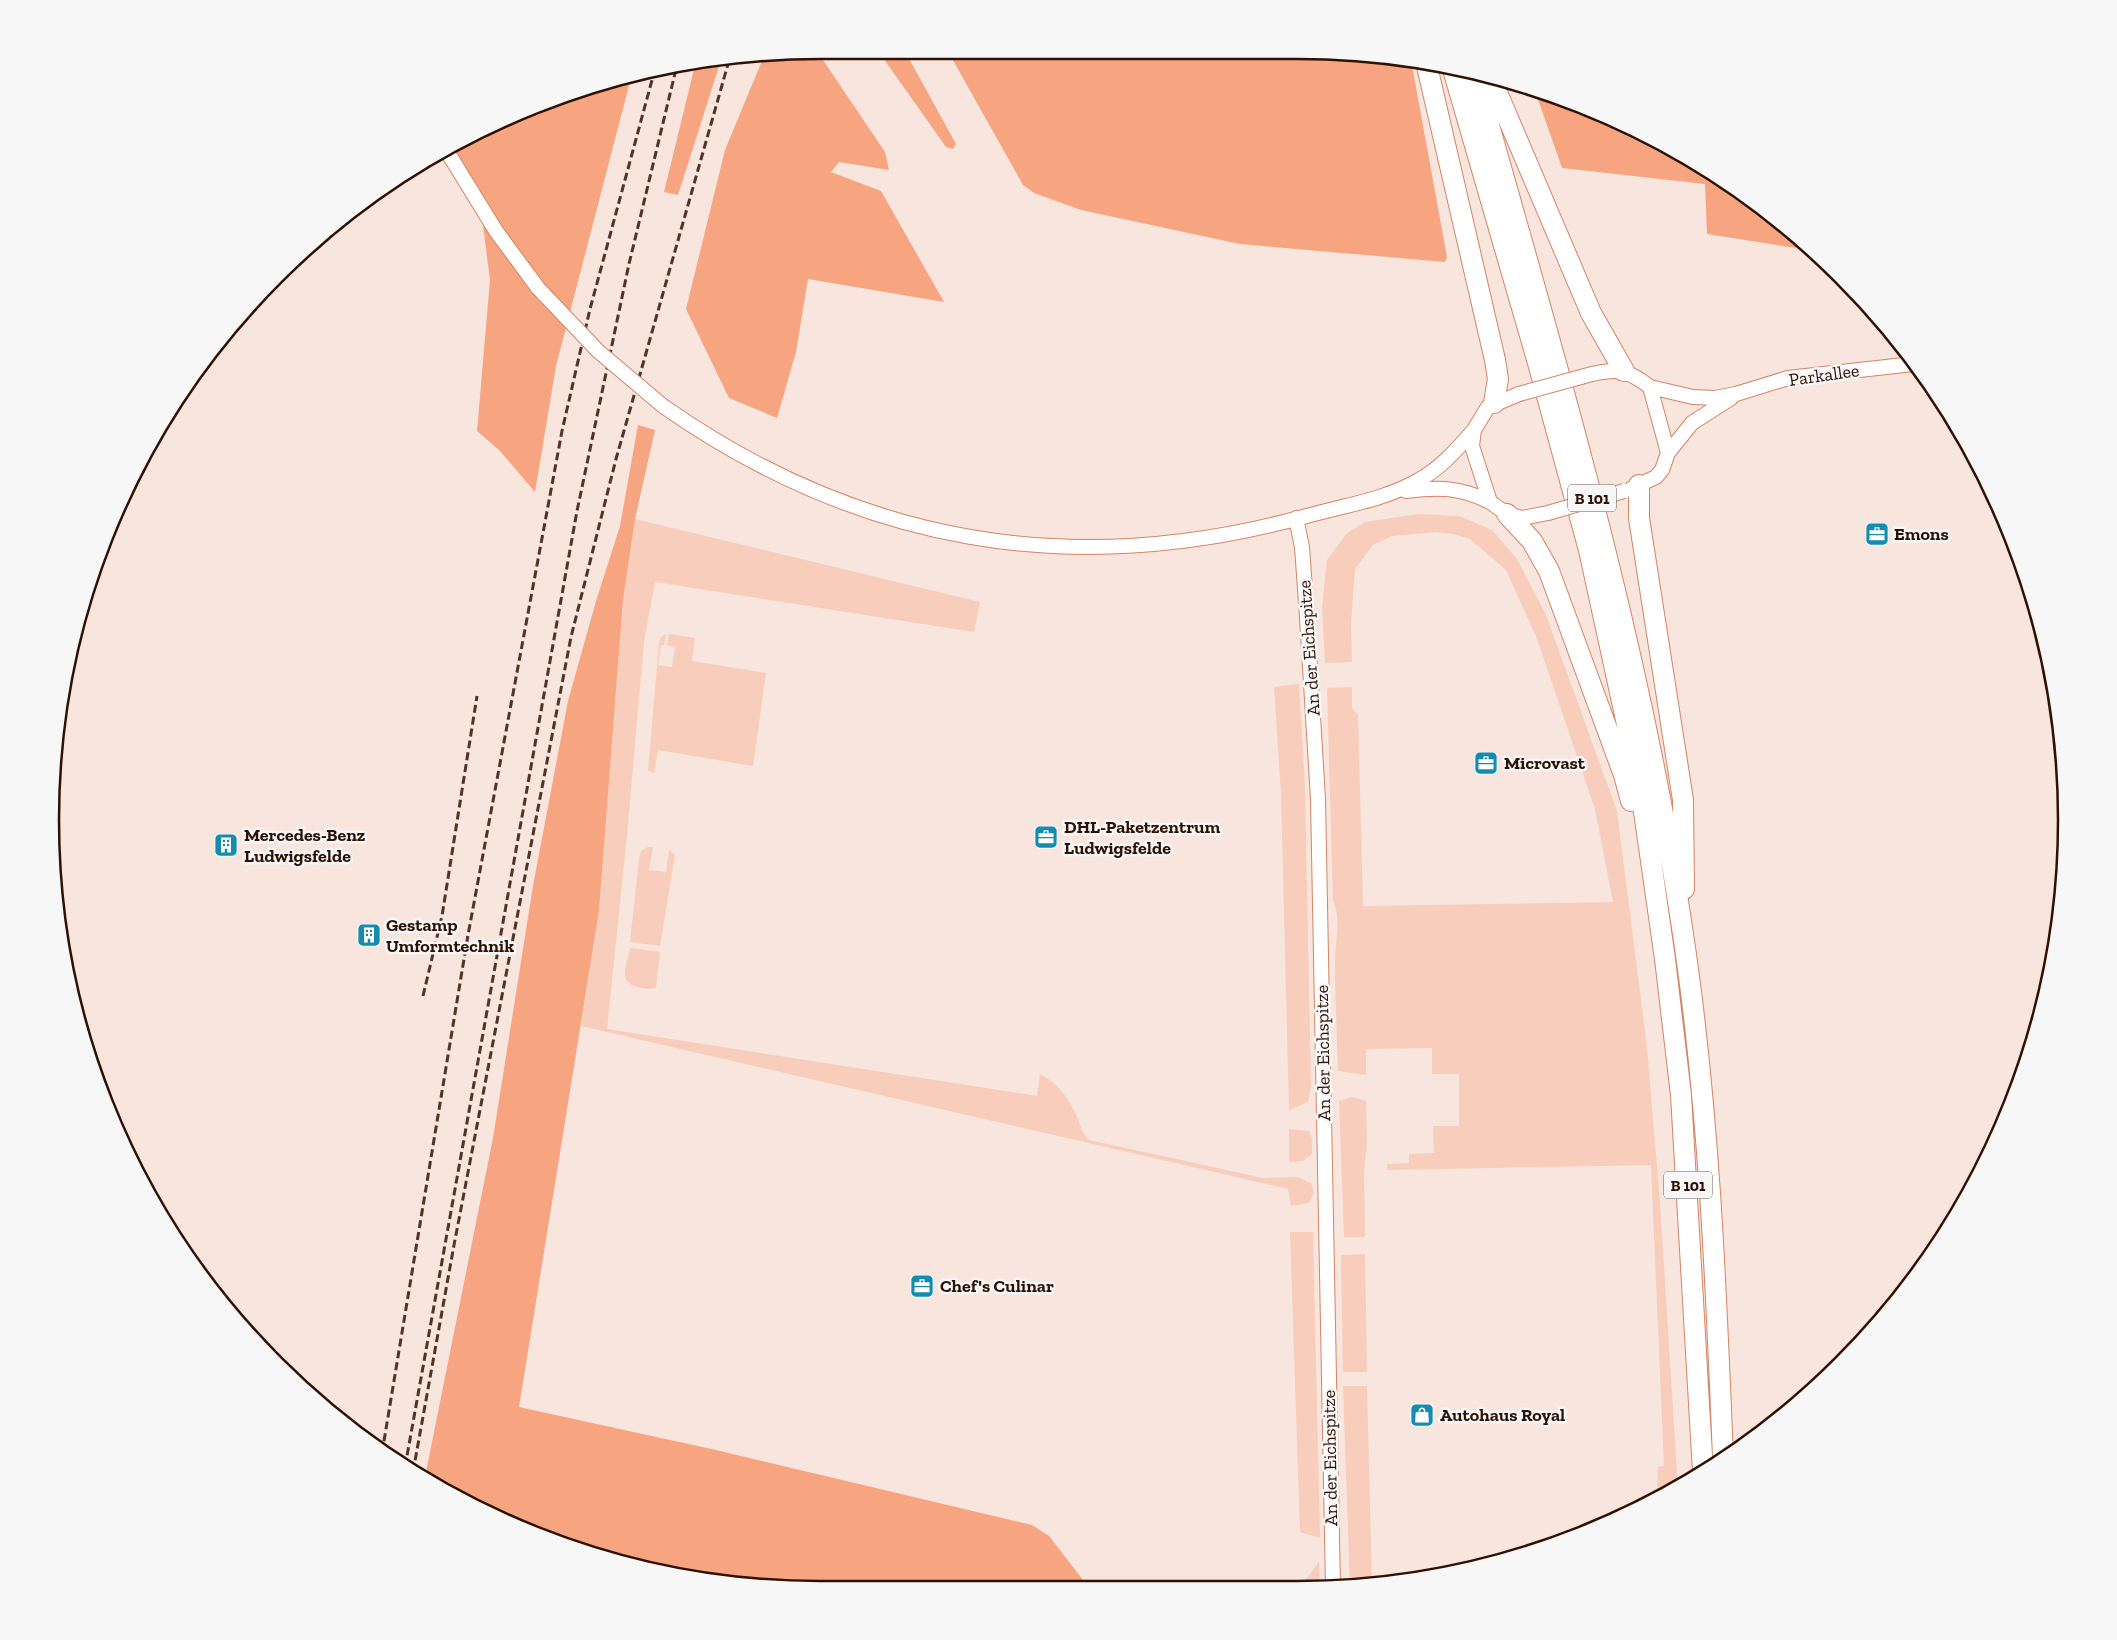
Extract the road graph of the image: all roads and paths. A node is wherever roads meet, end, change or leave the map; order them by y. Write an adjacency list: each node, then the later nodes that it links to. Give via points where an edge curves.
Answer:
1 (1428, 70): 10 (highway, via 1495,360 1498,379)
2 (1455, 75): 18 (highway, B 101, via 1589,550 1635,756)
3 (1476, 81): 19 (highway, B 101, via 1586,471 1618,599)
4 (1494, 85): 7 (highway, via 1591,313)
5 (449, 155): 17 (street, bridge, via 491,225 538,288 598,351 663,406 720,444 811,490 908,523 974,538 1061,547 1137,546 1203,540)
6 (1907, 365): 9 (street, Parkallee, via 1788,378)
7 (1624, 370): 8 (street); 10 (street, bridge, via 1592,374)
8 (1650, 387): 9 (street, via 1693,397 1715,398); 12 (street)
9 (1736, 394): 12 (street, via 1692,423)
10 (1494, 403): 11 (street, via 1483,413)
11 (1474, 430): 14 (street, via 1453,454 1427,475); 15 (street, via 1472,446)
12 (1668, 453): 13 (street, via 1656,477)
13 (1632, 488): 16 (street, bridge, via 1522,518); 19 (highway, via 1683,800)
14 (1390, 493): 15 (street, via 1448,488 1471,493); 17 (street)
15 (1490, 502): 16 (street)
16 (1507, 514): 18 (highway, via 1532,540 1549,571 1624,775)
17 (1296, 518): 22 (street, An der Eichspitze, via 1302,547 1318,799)
18 (1657, 904): 21 (highway, B 101, via 1681,1094)
19 (1682, 931): 20 (highway, B 101, via 1698,1050 1708,1164)
20 (1723, 1451)
21 (1703, 1464)
22 (1333, 1580)

